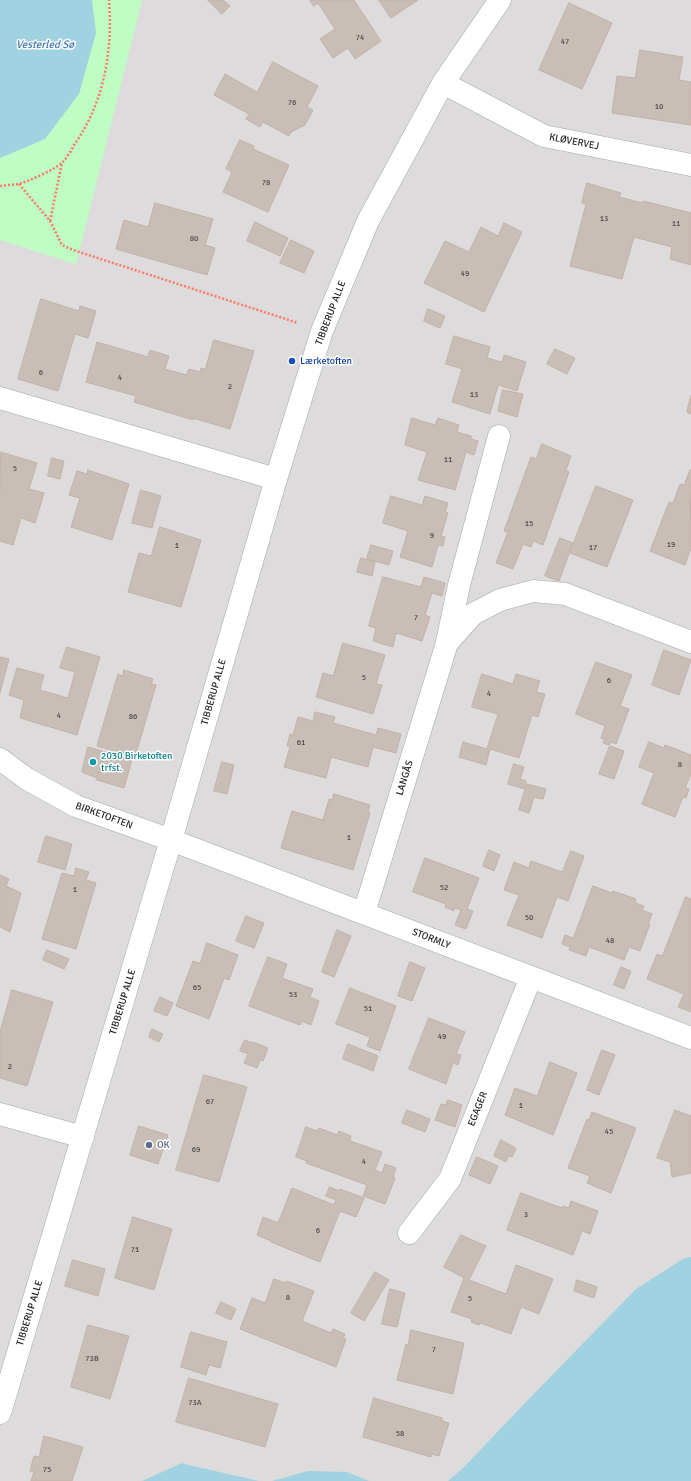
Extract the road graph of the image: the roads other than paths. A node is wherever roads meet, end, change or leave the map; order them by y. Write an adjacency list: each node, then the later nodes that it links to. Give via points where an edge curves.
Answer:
1 (500, 0): 2 (street, TIBBERUP ALLE)
2 (443, 83): 3 (street, KLØVERVEJ, via 544,136); 6 (street, TIBBERUP ALLE, via 368,221 322,331)
3 (691, 165)
4 (0, 398): 6 (street)
5 (499, 436): 8 (street, LANGÅS, via 459,585)
6 (276, 479): 10 (street, TIBBERUP ALLE)
7 (691, 642): 8 (street, LANGÅS, via 565,594 533,592 500,600 473,614)
8 (447, 643): 11 (street, LANGÅS)
9 (0, 759): 10 (street, BIRKETOFTEN, via 27,779 76,806)
10 (171, 840): 11 (street, STORMLY); 15 (street, TIBBERUP ALLE)
11 (364, 913): 12 (street, STORMLY)
12 (531, 976): 13 (street, STORMLY); 16 (street, EGAGER, via 450,1179)
13 (691, 1038)
14 (0, 1114): 15 (street)
15 (83, 1138): 17 (street, TIBBERUP ALLE)
16 (409, 1233)
17 (0, 1414)

